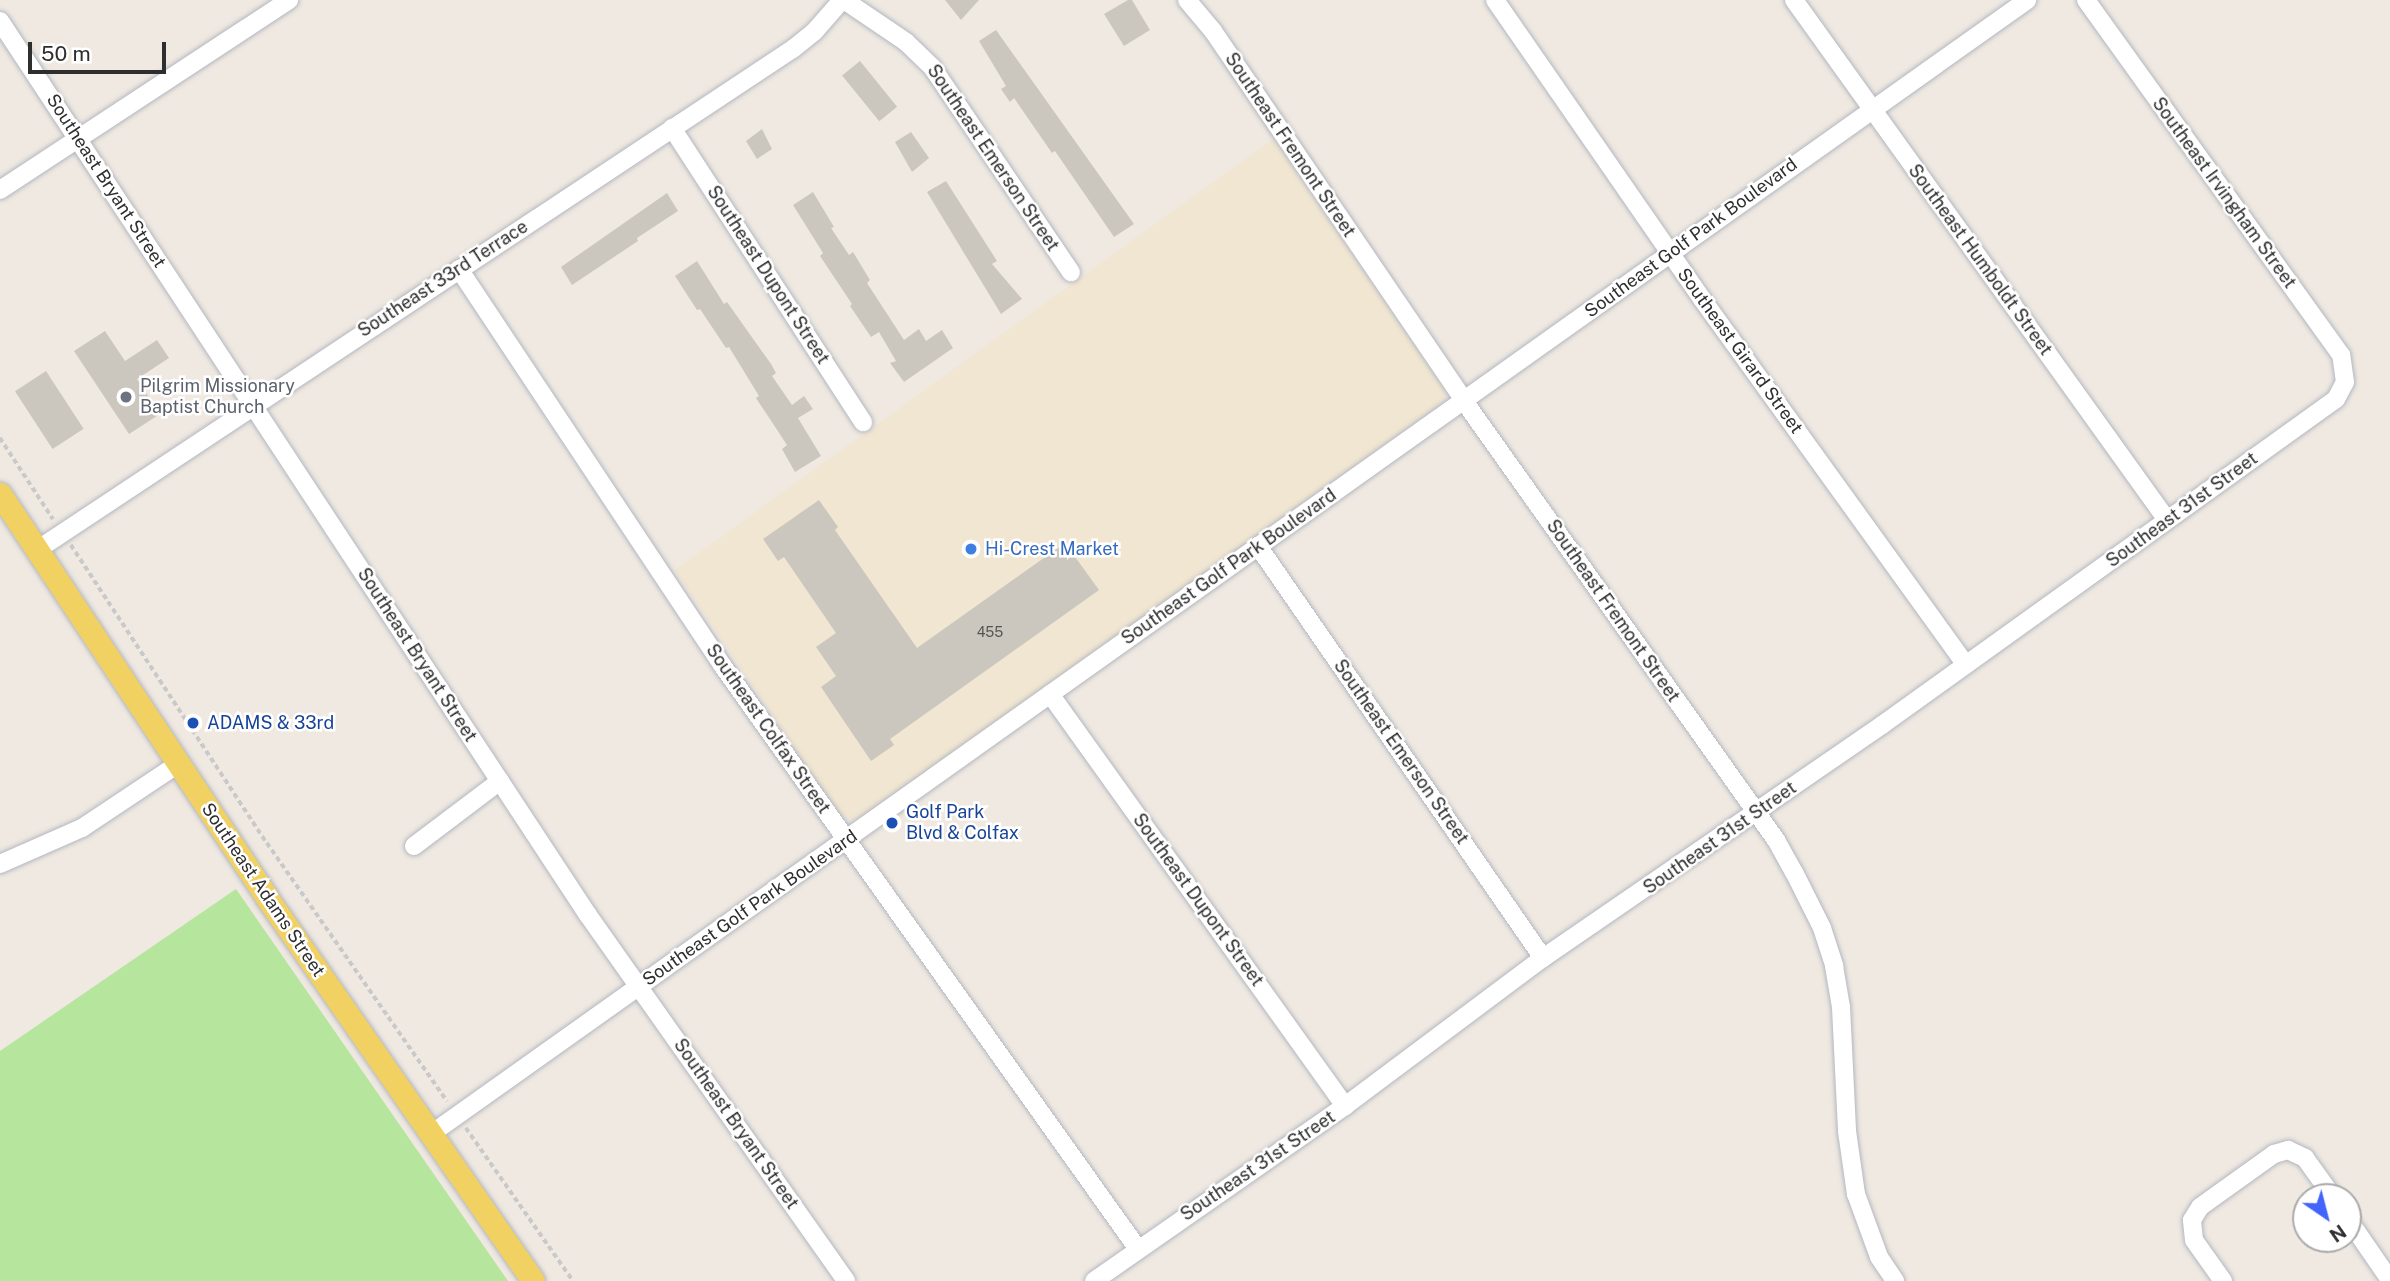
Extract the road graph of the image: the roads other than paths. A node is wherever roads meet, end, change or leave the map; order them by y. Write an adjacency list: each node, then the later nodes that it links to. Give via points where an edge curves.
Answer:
1 (289, 0): 11 (street)
2 (843, 0): 10 (street, Southeast 33rd Terrace, via 794,48); 15 (street, Southeast Emerson Street, via 906,42 932,67)
3 (1187, 0): 17 (street, Southeast Fremont Street, via 1213,31)
4 (1495, 0): 13 (street, Southeast Girard Street)
5 (1794, 0): 9 (street, Southeast Humboldt Street)
6 (2027, 0): 9 (street, Southeast Golf Park Boulevard)
7 (2086, 0): 16 (street, Southeast Irvingham Street, via 2341,355 2346,366)
8 (0, 21): 11 (street, Southeast Bryant Street)
9 (1872, 109): 13 (street, Southeast Golf Park Boulevard); 21 (street, Southeast Humboldt Street)
10 (672, 128): 14 (street, Southeast 33rd Terrace); 19 (street, Southeast Dupont Street)
11 (78, 138): 12 (street); 18 (street, Southeast Bryant Street)
12 (0, 190)
13 (1670, 253): 17 (street, Southeast Golf Park Boulevard); 24 (street, Southeast Girard Street)
14 (459, 269): 18 (street, Southeast 33rd Terrace); 29 (street, Southeast Colfax Street, via 722,664)
15 (1071, 272)
16 (2342, 391): 21 (street, Southeast 31st Street, via 2327,407)
17 (1464, 401): 22 (street, Southeast Golf Park Boulevard); 28 (street, Southeast Fremont Street)
18 (252, 405): 23 (street, Southeast 33rd Terrace); 27 (street, Southeast Bryant Street)
19 (863, 422)
20 (0, 494): 23 (main road, Southeast Adams Street)
21 (2167, 520): 24 (street, Southeast 31st Street)
22 (1258, 545): 25 (street, Southeast Golf Park Boulevard); 32 (street, Southeast Emerson Street)
23 (37, 550): 26 (main road, Southeast Adams Street)
24 (1966, 665): 28 (street, Southeast 31st Street)
25 (1051, 694): 29 (street, Southeast Golf Park Boulevard); 34 (street, Southeast Dupont Street)
26 (178, 764): 31 (street, via 82,828); 35 (main road, Southeast Adams Street)
27 (500, 781): 30 (street); 33 (street, Southeast Bryant Street)
28 (1756, 813): 32 (street, Southeast 31st Street); 43 (street, Southeast Fremont Street, via 1794,872 1822,928 1834,966 1856,1194 1879,1257)
29 (846, 839): 33 (street, Southeast Golf Park Boulevard); 38 (street, Southeast Colfax Street)
30 (414, 846)
31 (0, 864)
32 (1543, 958): 34 (street, Southeast 31st Street)
33 (639, 986): 35 (street, Southeast Golf Park Boulevard); 41 (street, Southeast Bryant Street)
34 (1345, 1107): 38 (street, Southeast 31st Street)
35 (431, 1135): 40 (main road, Southeast Adams Street)
36 (2323, 1183): 44 (street, via 2305,1158 2288,1150 2274,1154 2200,1207 2191,1227 2194,1240)
37 (2362, 1239): 39 (street)
38 (1139, 1249): 42 (street, Southeast 31st Street)
39 (2390, 1280)
40 (533, 1281)
41 (846, 1281)
42 (1094, 1281)
43 (1895, 1281)
44 (2223, 1281)

